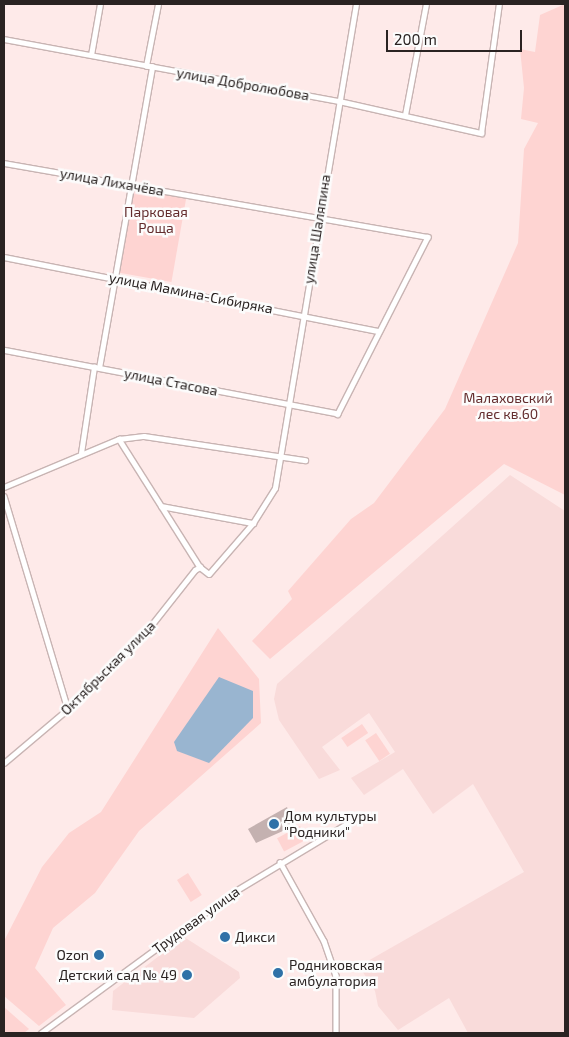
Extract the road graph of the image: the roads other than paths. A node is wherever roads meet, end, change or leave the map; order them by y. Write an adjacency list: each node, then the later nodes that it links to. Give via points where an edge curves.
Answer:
1 (100, 4): 7 (street)
2 (158, 4): 8 (street)
3 (356, 4): 10 (street, улица Шаляпина)
4 (426, 4): 11 (street)
5 (499, 4): 11 (street, улица Добролюбова, via 480,133)
6 (4, 38): 7 (street, улица Добролюбова)
7 (91, 55): 8 (street, улица Добролюбова)
8 (146, 66): 9 (street, улица Добролюбова)
9 (152, 67): 10 (street, улица Добролюбова); 13 (street)
10 (339, 101): 11 (street, улица Добролюбова); 14 (street, улица Шаляпина)
11 (404, 115)
12 (4, 163): 13 (street, улица Лихачёва)
13 (131, 186): 14 (street, улица Лихачёва); 16 (street)
14 (318, 218): 17 (street, улица Шаляпина); 18 (street, улица Лихачёва, via 428,238)
15 (4, 258): 16 (street, улица Мамина-Сибиряка)
16 (116, 278): 17 (street, улица Мамина-Сибиряка); 20 (street)
17 (304, 316): 18 (street, улица Мамина-Сибиряка); 21 (street, улица Шаляпина)
18 (379, 331): 21 (street, улица Стасова, via 338,414)
19 (4, 350): 20 (street, улица Стасова)
20 (97, 368): 21 (street, улица Стасова); 23 (street)
21 (287, 404): 24 (street, улица Шаляпина)
22 (119, 439): 23 (street); 24 (street, via 144,436); 28 (street)
23 (81, 453): 26 (street)
24 (280, 455): 25 (street); 29 (street, via 275,488)
25 (305, 460)
26 (4, 487)
27 (4, 496): 31 (street)
28 (161, 506): 29 (street); 30 (street)
29 (253, 523): 30 (street, via 209,574)
30 (200, 567): 31 (street, Октябрьская улица, via 142,637)
31 (68, 709): 32 (street, Октябрьская улица)
32 (4, 763)
33 (358, 817): 34 (street, Трудовая улица)
34 (280, 862): 35 (street, Трудовая улица); 36 (street, via 324,941 336,975)
35 (41, 1033)
36 (336, 1033)

